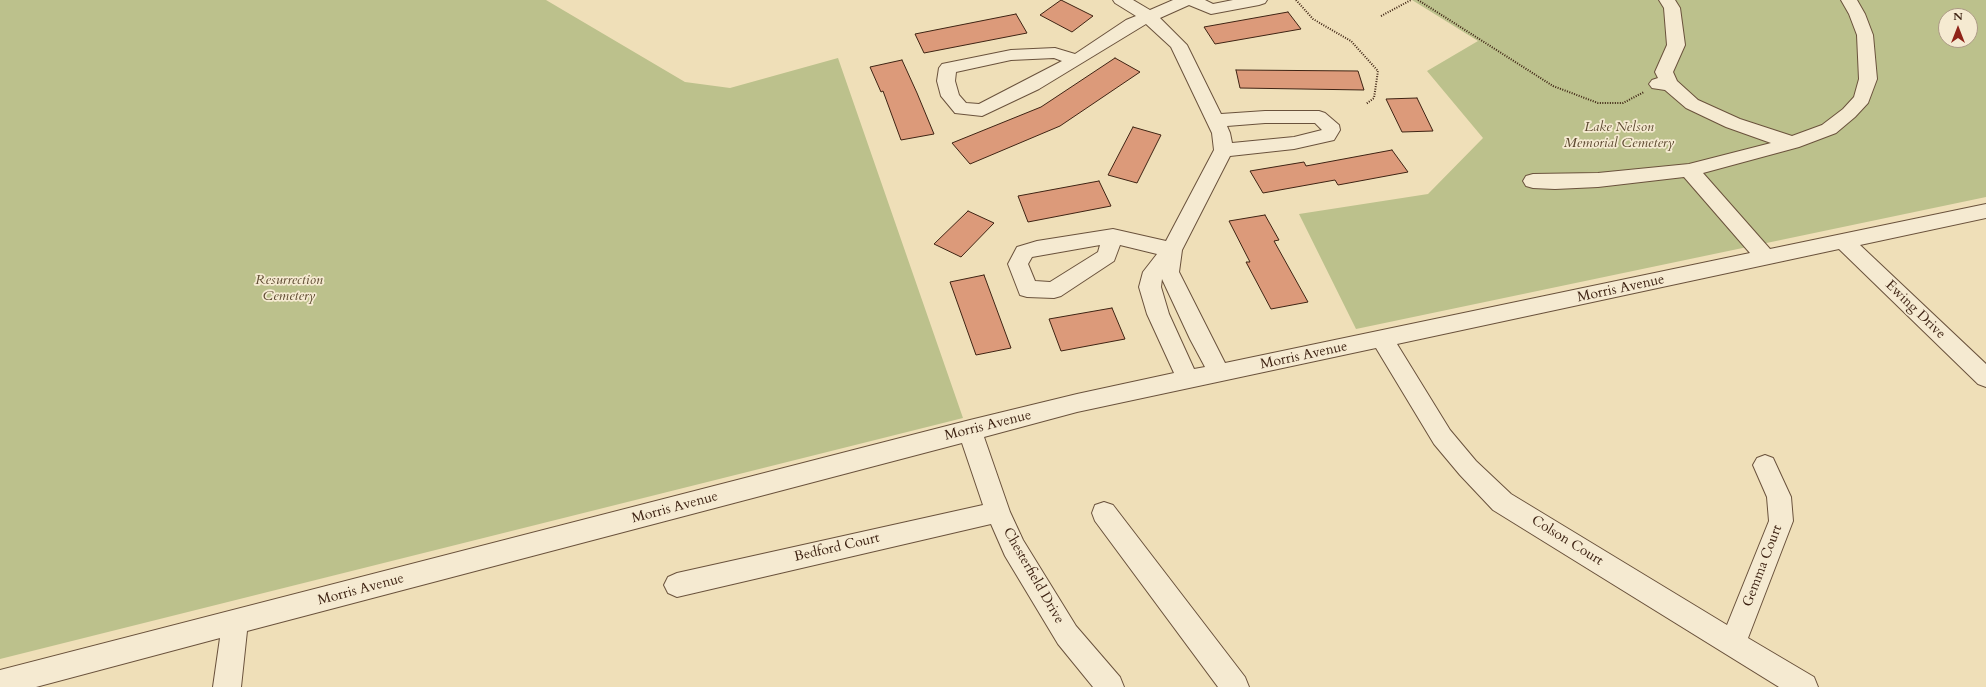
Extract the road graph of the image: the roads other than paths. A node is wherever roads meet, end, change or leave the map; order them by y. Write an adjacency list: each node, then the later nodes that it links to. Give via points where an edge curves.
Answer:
1 (1121, 0): 7 (street)
2 (1187, 0): 7 (street)
3 (1192, 0): 4 (street, via 1211,9)
4 (1259, 0)
5 (1667, 0): 10 (street, via 1672,8 1676,44 1664,72 1663,84 1692,104 1733,123)
6 (1849, 0): 10 (street, via 1866,36 1868,79 1862,99 1829,129)
7 (1148, 16): 8 (street); 9 (street, via 1178,46)
8 (1077, 60): 8 (street, via 1055,53 1011,55 948,68 946,81 950,96 961,109 982,110)
9 (1214, 121): 11 (street, via 1222,134); 11 (street, via 1265,117 1319,117 1330,125 1332,130 1327,136 1294,143)
10 (1792, 143): 12 (street, via 1743,158)
11 (1223, 150): 17 (street)
12 (1689, 170): 13 (street, via 1598,180); 18 (street)
13 (1533, 181)
14 (1986, 211): 16 (street, Morris Avenue)
15 (1113, 236): 17 (street)
16 (1843, 241): 18 (street, Morris Avenue); 21 (street, Ewing Drive)
17 (1172, 250): 20 (street, via 1169,272); 22 (street, via 1153,272 1150,287 1158,314)
18 (1766, 258): 19 (street, Morris Avenue)
19 (1382, 339): 20 (street, Morris Avenue); 29 (street, Colson Court, via 1442,437 1502,502)
20 (1220, 374): 22 (street, Morris Avenue)
21 (1986, 378)
22 (1188, 380): 23 (street, Morris Avenue, via 1077,403)
23 (970, 430): 25 (street, Chesterfield Drive); 28 (street, Morris Avenue)
24 (1765, 465): 29 (street, Gemma Court, via 1779,497 1781,521)
25 (998, 512): 27 (street, Bedford Court); 32 (street, Chesterfield Drive, via 1014,548 1067,635)
26 (1104, 513): 33 (street)
27 (677, 585)
28 (235, 622): 30 (street, Morris Avenue); 31 (street)
29 (1733, 643): 34 (street, Colson Court)
30 (0, 683)
31 (227, 687)
32 (1110, 687)
33 (1236, 687)
34 (1804, 687)

